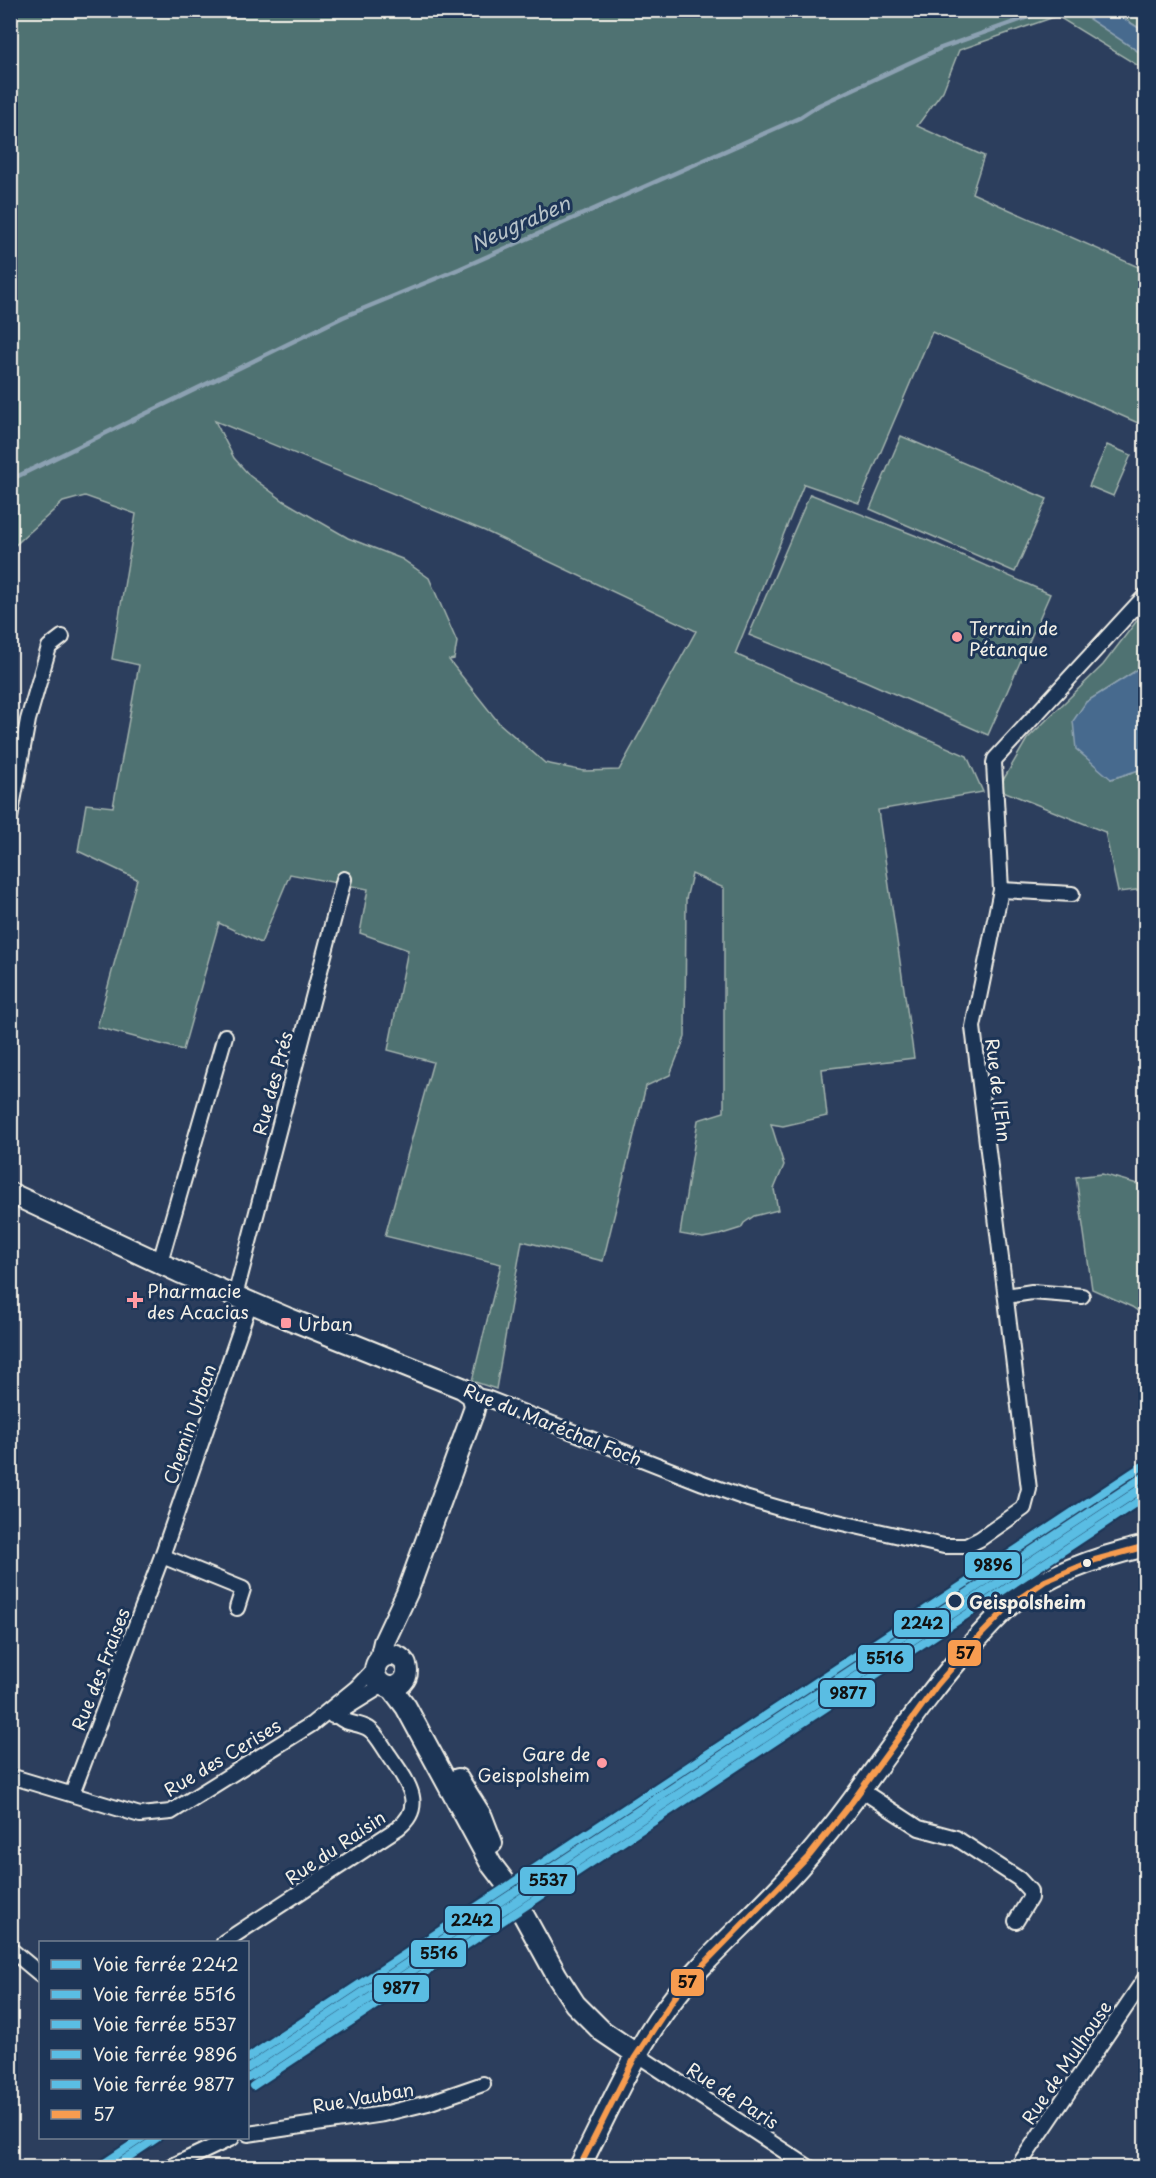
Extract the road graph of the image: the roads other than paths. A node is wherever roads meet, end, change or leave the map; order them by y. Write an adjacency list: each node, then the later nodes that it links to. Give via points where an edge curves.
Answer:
1 (1146, 595): 5 (street, Rue de l'Ehn, via 995,759)
2 (62, 637): 3 (street, via 49,647 28,720)
3 (10, 818)
4 (344, 879): 12 (street, Rue des Prés)
5 (1001, 891): 6 (street); 10 (street, Rue de l'Ehn, via 973,1027)
6 (1072, 894)
7 (225, 1036): 9 (street)
8 (10, 1193): 9 (main road, Rue du Maréchal Foch)
9 (160, 1262): 12 (main road, Rue du Maréchal Foch)
10 (1006, 1296): 11 (street, via 1032,1292); 15 (street, Rue de l'Ehn, via 1028,1497 1019,1512 973,1544)
11 (1082, 1296)
12 (242, 1299): 13 (main road, Rue du Maréchal Foch); 16 (street, Chemin Urban)
13 (472, 1395): 15 (street, Rue du Maréchal Foch, via 748,1499); 18 (main road, via 473,1413 395,1616)
14 (1146, 1546): 22 (main road, via 1071,1570 1027,1592 941,1678)
15 (959, 1547)
16 (162, 1556): 17 (street, via 243,1589); 23 (street, Rue des Fraises)
17 (237, 1608)
18 (389, 1673): 19 (street, Rue des Cerises); 20 (street, Rue des Cerises, via 356,1688); 29 (main road, via 491,1864 575,2004 602,2031)
19 (336, 1714): 20 (street, Rue des Cerises); 25 (street, Rue du Raisin, via 372,1731 410,1789 413,1801 409,1816)
20 (312, 1724): 23 (street, Rue des Cerises, via 171,1812 140,1815)
21 (10, 1776): 23 (street, Rue des Cerises)
22 (861, 1790): 24 (street, via 919,1828 956,1838 1019,1879 1030,1891 1030,1898); 29 (main road, via 800,1867 684,1985)
23 (72, 1794)
24 (1016, 1921)
25 (226, 1941)
26 (10, 1949): 27 (street)
27 (39, 1973)
28 (1146, 1977): 36 (street, Rue de Mulhouse)
29 (636, 2054): 34 (main road); 35 (street, Rue de Paris)
30 (483, 2084): 31 (street, Rue Vauban, via 383,2114)
31 (249, 2134)
32 (230, 2139): 33 (street)
33 (174, 2167)
34 (579, 2168)
35 (810, 2168)
36 (1017, 2168)

